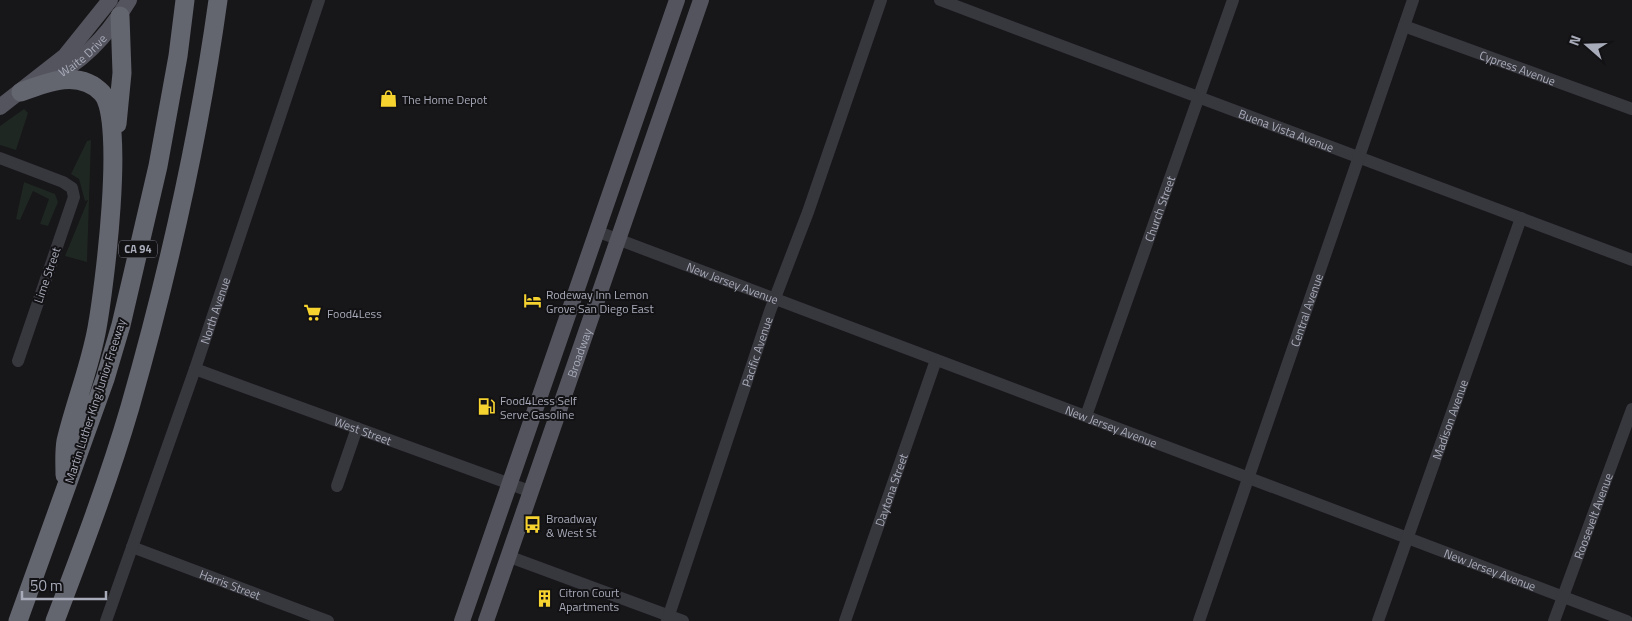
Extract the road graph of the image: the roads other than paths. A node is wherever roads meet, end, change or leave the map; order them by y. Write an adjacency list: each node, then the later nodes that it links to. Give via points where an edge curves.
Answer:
1 (185, 0): 33 (highway, Martin Luther King Junior Freeway / CA 94, via 158,166 122,325)
2 (218, 0): 39 (highway, CA 94, via 207,82 165,274 130,408)
3 (319, 0): 26 (street, North Avenue)
4 (677, 0): 20 (main road, Broadway)
5 (701, 0): 21 (main road, Broadway)
6 (881, 0): 23 (street, Pacific Avenue)
7 (940, 0): 13 (street, Buena Vista Avenue)
8 (1233, 0): 13 (street, Church Street)
9 (1413, 0): 11 (street, Central Avenue)
10 (114, 4): 12 (main road, Waite Drive, via 65,56); 18 (highway, via 122,73)
11 (1404, 26): 15 (street, Cypress Avenue); 17 (street, Central Avenue)
12 (21, 92): 14 (main road, Waite Drive); 18 (highway, via 65,79 93,85 103,94 109,108 113,126)
13 (1199, 97): 17 (street, Buena Vista Avenue); 28 (street, Church Street)
14 (0, 107)
15 (1632, 109)
16 (0, 158): 25 (street, Lime Street, via 63,182 72,188 74,197)
17 (1359, 158): 19 (street, Buena Vista Avenue); 30 (street, Central Avenue)
18 (113, 162): 33 (highway, via 97,328 66,443)
19 (1521, 218): 22 (street, Buena Vista Avenue); 35 (street, Madison Avenue)
20 (596, 231): 21 (street, New Jersey Avenue); 31 (main road, Broadway)
21 (619, 240): 23 (street, New Jersey Avenue); 34 (main road, Broadway)
22 (1632, 260)
23 (775, 298): 24 (street, New Jersey Avenue); 41 (street, Pacific Avenue)
24 (936, 360): 28 (street, New Jersey Avenue); 51 (street, Daytona Street)
25 (18, 361)
26 (195, 369): 29 (street, West Street); 36 (street, North Avenue)
27 (1632, 409): 40 (street, Roosevelt Avenue)
28 (1086, 416): 30 (street, New Jersey Avenue)
29 (357, 428): 31 (street, West Street); 32 (street)
30 (1248, 478): 35 (street, New Jersey Avenue); 52 (street, Central Avenue)
31 (510, 484): 34 (street, West Street); 48 (main road, Broadway)
32 (337, 486)
33 (64, 492): 38 (highway, Martin Luther King Junior Freeway / CA 94)
34 (532, 492): 37 (main road, Broadway)
35 (1407, 538): 40 (street, New Jersey Avenue); 53 (street, Madison Avenue)
36 (132, 547): 46 (street, North Avenue); 47 (street, Harris Street)
37 (510, 557): 41 (street); 49 (main road, Broadway)
38 (37, 572): 42 (highway); 43 (highway, Martin Luther King Junior Freeway / CA 94)
39 (72, 574): 44 (highway, CA 94); 45 (highway)
40 (1563, 596): 54 (street, Roosevelt Avenue); 55 (street, New Jersey Avenue)
41 (667, 618): 50 (street)
42 (13, 621)
43 (18, 621)
44 (55, 621)
45 (66, 621)
46 (106, 621)
47 (328, 621)
48 (462, 621)
49 (486, 621)
50 (683, 621)
51 (845, 621)
52 (1199, 621)
53 (1378, 621)
54 (1554, 621)
55 (1627, 621)

